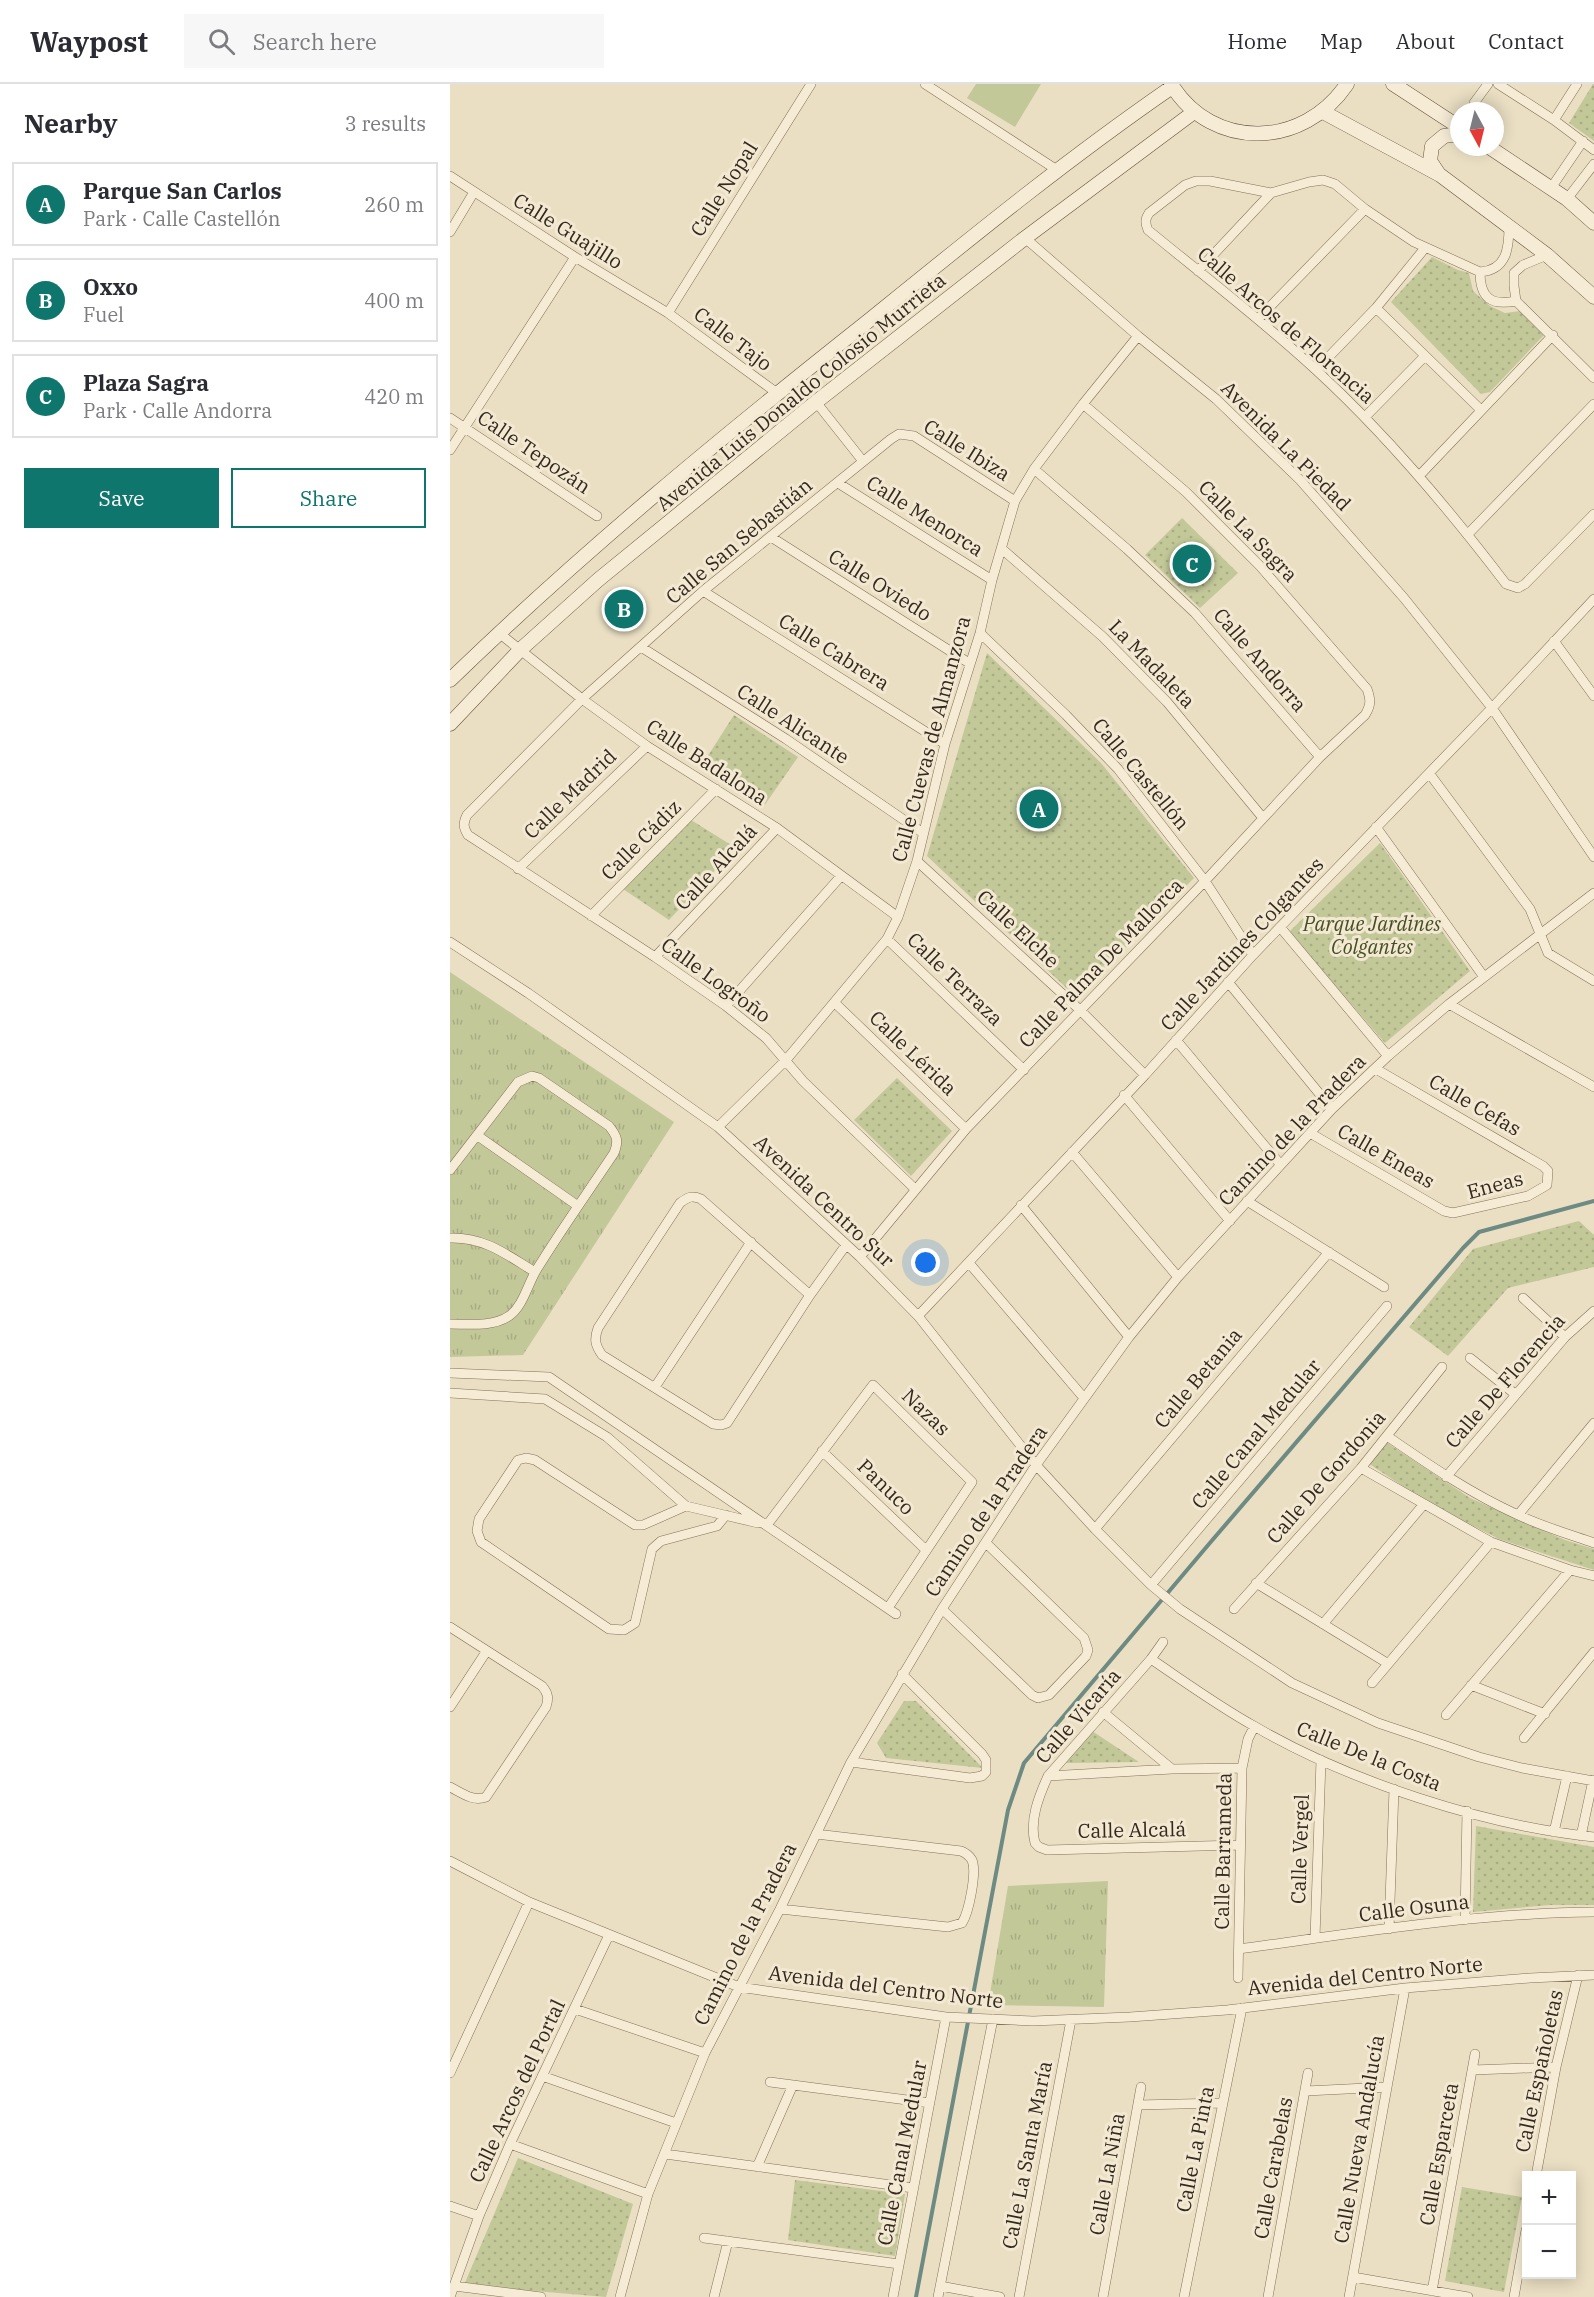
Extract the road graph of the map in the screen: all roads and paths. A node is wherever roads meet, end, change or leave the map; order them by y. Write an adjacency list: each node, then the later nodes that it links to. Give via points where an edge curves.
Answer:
1 (810, 84): 41 (street, Calle Nopal)
2 (925, 84): 19 (street)
3 (1347, 84): 11 (main road)
4 (1393, 84): 13 (main road)
5 (1488, 84): 9 (street)
6 (1498, 84): 12 (street)
7 (1577, 84): 12 (street)
8 (1172, 85): 10 (main road); 19 (main road, Avenida Luis Donaldo Colosio Murrieta)
9 (1475, 102)
10 (1194, 112): 11 (main road, via 1218,126 1272,134 1299,126); 30 (main road, Avenida Luis Donaldo Colosio Murrieta)
11 (1323, 112): 20 (main road)
12 (1554, 120): 15 (street)
13 (1450, 121)
14 (1450, 135): 20 (main road, via 1432,146 1430,161)
15 (1583, 141): 16 (street); 22 (street)
16 (1594, 150)
17 (1503, 156): 22 (main road)
18 (1594, 164): 25 (street)
19 (1056, 170): 48 (main road, Avenida Luis Donaldo Colosio Murrieta)
20 (1440, 175): 28 (main road)
21 (450, 176): 23 (street, Calle Guajillo)
22 (1551, 188): 25 (main road)
23 (474, 192): 29 (street); 33 (street, Calle Guajillo)
24 (1271, 193): 26 (street, via 1323,180 1335,184); 35 (street); 35 (street, Calle Arcos de Florencia, via 1196,181 1149,213 1145,224 1148,230)
25 (1567, 199): 27 (main road)
26 (1365, 209): 31 (street); 42 (street)
27 (1594, 223)
28 (1509, 226): 32 (main road); 34 (street, via 1509,248)
29 (450, 232)
30 (1025, 238): 44 (street, Avenida La Piedad); 49 (main road, Avenida Luis Donaldo Colosio Murrieta)
31 (1425, 248): 36 (street); 40 (street)
32 (1547, 255): 37 (street); 38 (main road)
33 (575, 257): 41 (street, Calle Guajillo); 55 (street)
34 (1502, 262): 36 (street); 37 (street)
35 (1198, 271): 42 (street, Calle Arcos de Florencia)
36 (1480, 272): 39 (street, via 1484,295 1494,302)
37 (1514, 273): 39 (street)
38 (1594, 297)
39 (1516, 301): 43 (street)
40 (1376, 309): 45 (street); 46 (street)
41 (668, 313): 48 (street, Calle Tajo)
42 (1258, 319): 46 (street, Calle Arcos de Florencia)
43 (1553, 335): 47 (street); 52 (street)
44 (1138, 336): 50 (street, Calle Cuevas de Almanzora); 81 (street, Avenida La Piedad, via 1216,399 1300,480 1404,598)
45 (1425, 356): 52 (street); 53 (street)
46 (1316, 370): 53 (street, Calle Arcos de Florencia)
47 (1594, 378)
48 (777, 393): 71 (main road, Avenida Luis Donaldo Colosio Murrieta, via 613,529)
49 (816, 402): 58 (street); 75 (main road, Avenida Luis Donaldo Colosio Murrieta)
50 (1083, 404): 59 (street, Calle Cuevas de Almanzora); 79 (street, Calle La Sagra, via 1186,492 1260,566)
51 (1594, 404): 65 (street)
52 (1480, 409): 60 (street)
53 (1365, 417): 60 (street, Calle Arcos de Florencia)
54 (450, 418): 55 (street, Calle Tepozán)
55 (464, 427): 57 (street); 64 (street, Calle Tepozán)
56 (899, 434): 58 (street, Calle San Sebastián); 62 (street, Calle Ibiza, via 914,436)
57 (450, 450)
58 (862, 460): 61 (street, Calle San Sebastián)
59 (1034, 470): 62 (street, Calle Cuevas de Almanzora); 85 (street, Calle Andorra, via 1195,612)
60 (1419, 476): 65 (street, Calle Arcos de Florencia)
61 (838, 483): 66 (street, Calle San Sebastián); 68 (street, Calle Menorca)
62 (1015, 501): 67 (street, Calle Cuevas de Almanzora)
63 (1594, 514): 65 (street, Calle Arcos de Florencia, via 1518,588 1506,584)
64 (597, 516)
65 (1468, 534)
66 (771, 537): 69 (street, Calle San Sebastián); 76 (street, Calle Oviedo)
67 (1002, 549): 68 (street, Calle Cuevas de Almanzora); 88 (street, La Madaleta, via 1103,637 1159,694)
68 (992, 580): 72 (street, Calle Cuevas de Almanzora)
69 (703, 591): 74 (street, Calle San Sebastián); 83 (street, Calle Cabrera)
70 (1594, 599): 73 (street, Calle Jardines Colgantes)
71 (499, 633): 75 (street, Calle Badalona); 77 (main road, Avenida Luis Donaldo Colosio Murrieta)
72 (980, 633): 76 (street, Calle Cuevas de Almanzora); 97 (street, Calle Castellón, via 1118,769)
73 (1554, 641): 78 (street); 81 (street, Calle Jardines Colgantes)
74 (641, 647): 80 (street, Calle San Sebastián); 91 (street, Calle Alicante, via 786,739)
75 (520, 650): 80 (street, Calle Badalona); 82 (main road, Avenida Luis Donaldo Colosio Murrieta)
76 (969, 663): 83 (street, Calle Cuevas de Almanzora)
77 (450, 680)
78 (1594, 696)
79 (1370, 698): 85 (street, Calle Palma De Mallorca, via 1365,715)
80 (582, 699): 84 (street, Calle Badalona); 92 (street, Calle San Sebastián, via 467,815 464,829)
81 (1492, 708): 86 (street, Calle Jardines Colgantes); 93 (street, Avenida La Piedad)
82 (450, 724)
83 (945, 744): 91 (street, Calle Cuevas de Almanzora)
84 (646, 746): 87 (street, Calle Badalona); 95 (street, Calle Madrid)
85 (1320, 757): 88 (street, Calle Palma De Mallorca)
86 (1429, 773): 89 (street, Calle Jardines Colgantes); 102 (street, via 1530,909)
87 (716, 789): 90 (street, Calle Badalona); 99 (street, Calle Cádiz)
88 (1263, 818): 97 (street, Calle Palma De Mallorca)
89 (1376, 827): 101 (street, Calle Jardines Colgantes); 107 (street)
90 (777, 828): 96 (street, Calle Badalona); 106 (street, Calle Alcalá)
91 (923, 833): 94 (street, Calle Cuevas de Almanzora)
92 (468, 835): 95 (street, Calle Logroño)
93 (1594, 857)
94 (917, 861): 100 (street, Calle Cuevas de Almanzora); 113 (street, Calle Elche)
95 (518, 869): 99 (street, Calle Logroño)
96 (841, 876): 100 (street, Calle Badalona); 112 (street)
97 (1205, 880): 105 (street, Calle Castellón); 113 (street, Calle Palma De Mallorca)
98 (1594, 893): 102 (street, Camino de la Pradera)
99 (591, 916): 106 (street, Calle Logroño)
100 (898, 917): 103 (street, Calle Cuevas de Almanzora)
101 (1280, 927): 105 (street, Calle Jardines Colgantes); 115 (street)
102 (1540, 935): 107 (street, Camino de la Pradera); 108 (street, via 1548,953)
103 (887, 939): 110 (street, Calle Cuevas de Almanzora); 118 (street, Calle Terraza)
104 (450, 942): 123 (street, Avenida Centro Sur)
105 (1253, 955): 109 (street, Calle Jardines Colgantes)
106 (655, 957): 112 (street, Calle Logroño)
107 (1484, 977): 111 (street, Camino de la Pradera)
108 (1594, 981)
109 (1228, 982): 114 (street, Calle Jardines Colgantes); 122 (street)
110 (835, 1003): 116 (street, Calle Cuevas de Almanzora); 124 (street, Calle Lérida)
111 (1449, 1004): 115 (street, Camino de la Pradera); 120 (street)
112 (726, 1006): 116 (street, Calle Logroño)
113 (1080, 1010): 118 (street, Calle Palma De Mallorca); 119 (street, Calle Elche)
114 (1176, 1040): 119 (street, Calle Jardines Colgantes); 128 (street)
115 (1388, 1056): 117 (street, Camino de la Pradera)
116 (786, 1060): 123 (street, Calle Cuevas de Almanzora); 131 (street, Calle Logroño)
117 (1376, 1069): 122 (street, Camino de la Pradera); 130 (street, Calle Cefas, via 1543,1166)
118 (1024, 1070): 124 (street, Calle Palma De Mallorca)
119 (1145, 1075): 121 (street, Calle Jardines Colgantes)
120 (1594, 1087)
121 (1124, 1095): 127 (street, Calle Jardines Colgantes); 136 (street)
122 (1332, 1109): 125 (street, Camino de la Pradera)
123 (718, 1126): 139 (street, Avenida Centro Sur)
124 (966, 1129): 131 (street, Calle Palma De Mallorca)
125 (1310, 1133): 128 (street, Camino de la Pradera); 135 (street, Calle Eneas)
126 (478, 1136): 129 (street); 134 (street); 134 (street, via 518,1082 532,1076 609,1126 618,1143)
127 (1072, 1152): 133 (street, Calle Jardines Colgantes); 144 (street)
128 (1280, 1164): 132 (street, Camino de la Pradera)
129 (450, 1170)
130 (1549, 1179): 135 (street, Eneas, via 1541,1190 1528,1196 1463,1212)
131 (915, 1189): 141 (street, Calle Palma De Mallorca)
132 (1247, 1201): 136 (street, Camino de la Pradera); 140 (street)
133 (1021, 1205): 142 (street, Calle Jardines Colgantes); 152 (street)
134 (578, 1206): 143 (street)
135 (1444, 1211)
136 (1230, 1221): 144 (street, Camino de la Pradera)
137 (450, 1238): 143 (street, via 477,1239)
138 (751, 1242): 146 (street); 157 (street); 157 (street, via 701,1199 689,1197 681,1203 604,1318 595,1338 596,1347 602,1355)
139 (846, 1245): 141 (street, Avenida Centro Sur); 146 (street)
140 (1329, 1251): 145 (street); 172 (street, Calle Betania)
141 (860, 1257): 150 (street, Avenida Centro Sur)
142 (969, 1263): 150 (street, Calle Jardines Colgantes); 160 (street)
143 (535, 1272): 151 (street, via 511,1315 486,1324)
144 (1178, 1277): 152 (street, Camino de la Pradera)
145 (1384, 1287)
146 (810, 1295): 157 (street, via 727,1423 713,1424)
147 (1523, 1298): 153 (street)
148 (1387, 1306): 180 (street, Calle Canal Medular)
149 (1594, 1311): 153 (street, Calle De Florencia)
150 (918, 1316): 164 (street, Avenida Centro Sur)
151 (450, 1324)
152 (1129, 1337): 160 (street, Camino de la Pradera)
153 (1566, 1337): 159 (street, Calle De Florencia)
154 (1470, 1358): 159 (street)
155 (1442, 1367): 162 (street, Calle De Gordonia)
156 (450, 1373): 171 (street, via 549,1377)
157 (655, 1388)
158 (450, 1393): 168 (street, via 545,1399 607,1437)
159 (1515, 1394): 166 (street, Calle De Florencia)
160 (1084, 1398): 164 (street, Camino de la Pradera)
161 (1594, 1423): 170 (street)
162 (1387, 1436): 165 (street, Calle De Gordonia); 166 (street)
163 (822, 1451): 171 (street, Nazas); 176 (street, Panuco); 176 (street, Nazas, via 873,1385 972,1482)
164 (1036, 1465): 172 (street, Avenida Centro Sur); 174 (street, Camino de la Pradera)
165 (1361, 1467): 167 (street); 179 (street, Calle De Gordonia)
166 (1446, 1477): 170 (street)
167 (1424, 1504): 173 (street); 183 (street)
168 (687, 1506): 169 (street); 169 (street, via 635,1525 535,1460 526,1458 518,1460 479,1519 477,1530 481,1542 609,1629 624,1630 635,1623 652,1549 661,1541 717,1526)
169 (726, 1515): 171 (street)
170 (1518, 1515): 175 (street)
171 (767, 1526): 176 (street, Nazas, via 892,1611)
172 (1095, 1529): 180 (street, Avenida Centro Sur)
173 (1491, 1542): 177 (street); 189 (street)
174 (986, 1543): 181 (street, Camino de la Pradera); 181 (street, via 1084,1638 1086,1656 1049,1695 1038,1698)
175 (1594, 1543)
176 (926, 1550)
177 (1570, 1570): 178 (street); 192 (street)
178 (1594, 1576)
179 (1256, 1583): 182 (street, Calle De Gordonia); 183 (street)
180 (1155, 1588): 204 (street, Avenida Centro Sur, via 1180,1609 1292,1683 1378,1723 1479,1757)
181 (942, 1608): 190 (street, Camino de la Pradera)
182 (1234, 1609)
183 (1323, 1624): 189 (street)
184 (450, 1627): 186 (street)
185 (1162, 1642): 188 (street, Calle Vicaría)
186 (486, 1652): 193 (street); 206 (street, via 542,1686 548,1700 486,1797 473,1799)
187 (1594, 1652): 195 (street)
188 (1150, 1659): 194 (street, Calle Vicaría); 197 (street, Calle De la Costa)
189 (1387, 1663): 191 (street)
190 (902, 1674): 200 (street, Camino de la Pradera); 200 (street, via 982,1754 986,1772 970,1778)
191 (1372, 1683)
192 (1471, 1685): 195 (street); 196 (street)
193 (450, 1707)
194 (1104, 1712): 202 (street); 203 (street, Calle Vicaría)
195 (1545, 1713): 198 (street)
196 (1446, 1715)
197 (1254, 1726): 199 (street, Calle De la Costa); 201 (street, Calle Barrameda)
198 (1524, 1738)
199 (1321, 1760): 207 (street, Calle De la Costa); 222 (street, Calle Vergel)
200 (851, 1762): 210 (street, Camino de la Pradera)
201 (1242, 1768): 202 (street); 214 (street, Calle Barrameda)
202 (1173, 1769): 203 (street)
203 (1048, 1776): 211 (street, Calle Vicaría, via 1034,1818)
204 (1567, 1776): 205 (street, Avenida Centro Sur); 209 (street)
205 (1594, 1780): 212 (street)
206 (450, 1787)
207 (1394, 1789): 208 (street, Calle De la Costa); 220 (street)
208 (1467, 1812): 209 (street, Calle De la Costa); 219 (street)
209 (1554, 1832): 212 (street, Calle De la Costa)
210 (816, 1834): 217 (street, Camino de la Pradera); 217 (street, via 969,1854 974,1871 966,1917 962,1923 948,1927)
211 (1033, 1835): 214 (street, Calle Alcalá, via 1035,1843 1047,1850)
212 (1581, 1836): 213 (street, Calle De la Costa)
213 (1594, 1837)
214 (1240, 1845): 223 (street, Calle Barrameda)
215 (450, 1861): 216 (street, Avenida del Centro Norte)
216 (529, 1902): 221 (street, Avenida del Centro Norte); 238 (street)
217 (780, 1909): 227 (street, Camino de la Pradera)
218 (1594, 1912): 219 (street, Calle Osuna)
219 (1465, 1920): 220 (street, Calle Osuna)
220 (1389, 1929): 222 (street, Calle Osuna)
221 (609, 1935): 227 (street, Avenida del Centro Norte); 230 (street, Calle Arcos del Portal)
222 (1314, 1938): 223 (street, Calle Osuna)
223 (1239, 1949): 226 (street, Calle Barrameda)
224 (1578, 1975): 225 (street, Avenida del Centro Norte); 228 (street, Avenida del Centro Norte); 236 (street, Calle Españoletas)
225 (1594, 1976)
226 (1238, 1978)
227 (739, 1988): 231 (street, Avenida del Centro Norte); 234 (street, Camino de la Pradera)
228 (1405, 1988): 229 (street, Avenida del Centro Norte); 244 (street, Calle Nueva Andalucía)
229 (1242, 2008): 233 (street, Avenida del Centro Norte); 247 (street, Calle La Pinta)
230 (575, 2009): 234 (street); 240 (street, Calle Arcos del Portal)
231 (946, 2016): 232 (street, Avenida del Centro Norte); 246 (street, Calle Canal Medular)
232 (988, 2019): 233 (street, Avenida del Centro Norte); 264 (street)
233 (1071, 2020): 273 (street, Calle La Santa María)
234 (705, 2054): 249 (street, Camino de la Pradera)
235 (1475, 2054): 237 (street)
236 (1556, 2067): 237 (street, Calle Esparceta); 253 (street, Calle Españoletas)
237 (1473, 2070): 265 (street, Calle Esparceta)
238 (450, 2073)
239 (1308, 2073): 245 (street)
240 (542, 2076): 249 (street); 250 (street, Calle Arcos del Portal)
241 (770, 2082): 242 (street)
242 (792, 2087): 246 (street); 252 (street)
243 (1142, 2087): 248 (street)
244 (1387, 2087): 245 (street, Calle Carabelas); 262 (street, Calle Nueva Andalucía)
245 (1306, 2091): 276 (street, Calle Carabelas)
246 (930, 2103): 254 (street, Calle Canal Medular)
247 (1222, 2103): 248 (street, Calle La Niña); 275 (street, Calle La Pinta)
248 (1138, 2105): 274 (street, Calle La Niña)
249 (676, 2123): 251 (street, Camino de la Pradera)
250 (510, 2144): 255 (street); 257 (street, Calle Arcos del Portal)
251 (665, 2154): 252 (street); 255 (street, Camino de la Pradera)
252 (757, 2167): 254 (street)
253 (1537, 2171)
254 (913, 2188): 261 (street, Calle Canal Medular)
255 (648, 2194): 268 (street, Camino de la Pradera)
256 (450, 2206): 257 (street)
257 (479, 2216): 263 (street, Calle Arcos del Portal)
258 (704, 2238): 259 (street)
259 (728, 2241): 261 (street); 269 (street)
260 (1522, 2256): 279 (street)
261 (899, 2264): 270 (street, Calle Canal Medular)
262 (1353, 2277): 265 (street); 277 (street, Calle Nueva Andalucía)
263 (454, 2286): 266 (street, Calle Arcos del Portal); 267 (street)
264 (940, 2286): 271 (street); 272 (street)
265 (1432, 2291): 278 (street)
266 (450, 2297)
267 (541, 2297)
268 (620, 2297)
269 (714, 2297)
270 (893, 2297)
271 (938, 2297)
272 (1000, 2297)
273 (1019, 2297)
274 (1103, 2297)
275 (1184, 2297)
276 (1268, 2297)
277 (1349, 2297)
278 (1468, 2297)
279 (1514, 2297)

